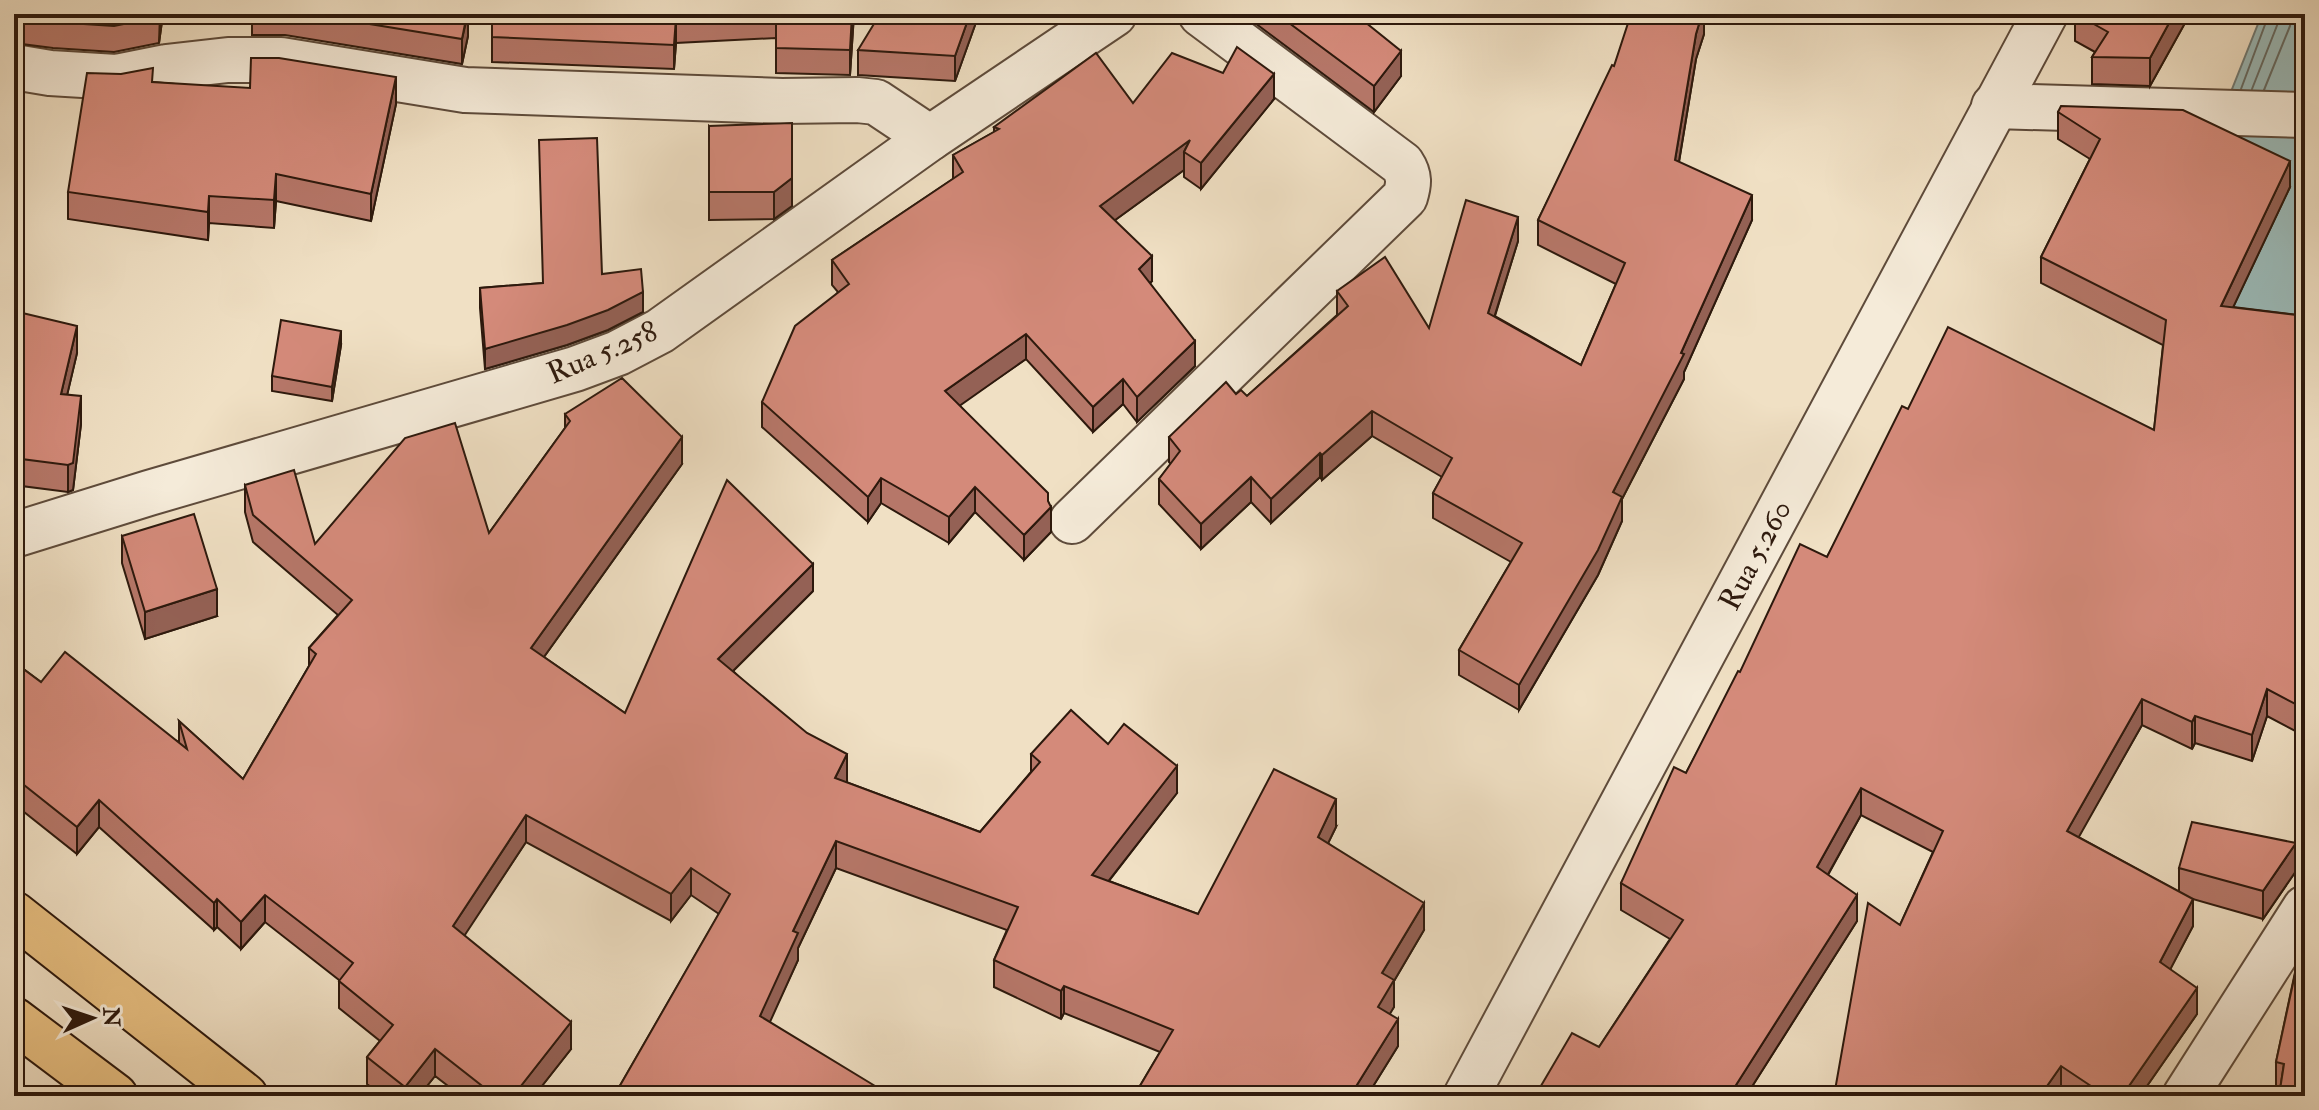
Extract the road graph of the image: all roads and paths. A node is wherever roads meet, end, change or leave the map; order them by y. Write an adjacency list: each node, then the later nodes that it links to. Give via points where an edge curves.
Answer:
1 (1114, 14): 7 (street, Rua 5.258)
2 (1201, 14): 8 (street, via 1402,164 1409,184 1405,197)
3 (2045, 14): 5 (street, Rua 5.260)
4 (14, 67): 7 (street, via 116,77 228,60 281,60 465,90 857,100 876,102)
5 (1994, 106): 6 (street); 15 (street, Rua 5.260)
6 (2305, 115)
7 (930, 138): 9 (street, Rua 5.258, via 660,331 618,353)
8 (1072, 521)
9 (14, 535)
10 (2305, 908): 16 (street)
11 (14, 914): 14 (highway)
12 (14, 1020): 13 (highway)
13 (115, 1096)
14 (245, 1096)
15 (1466, 1096)
16 (2185, 1096)

